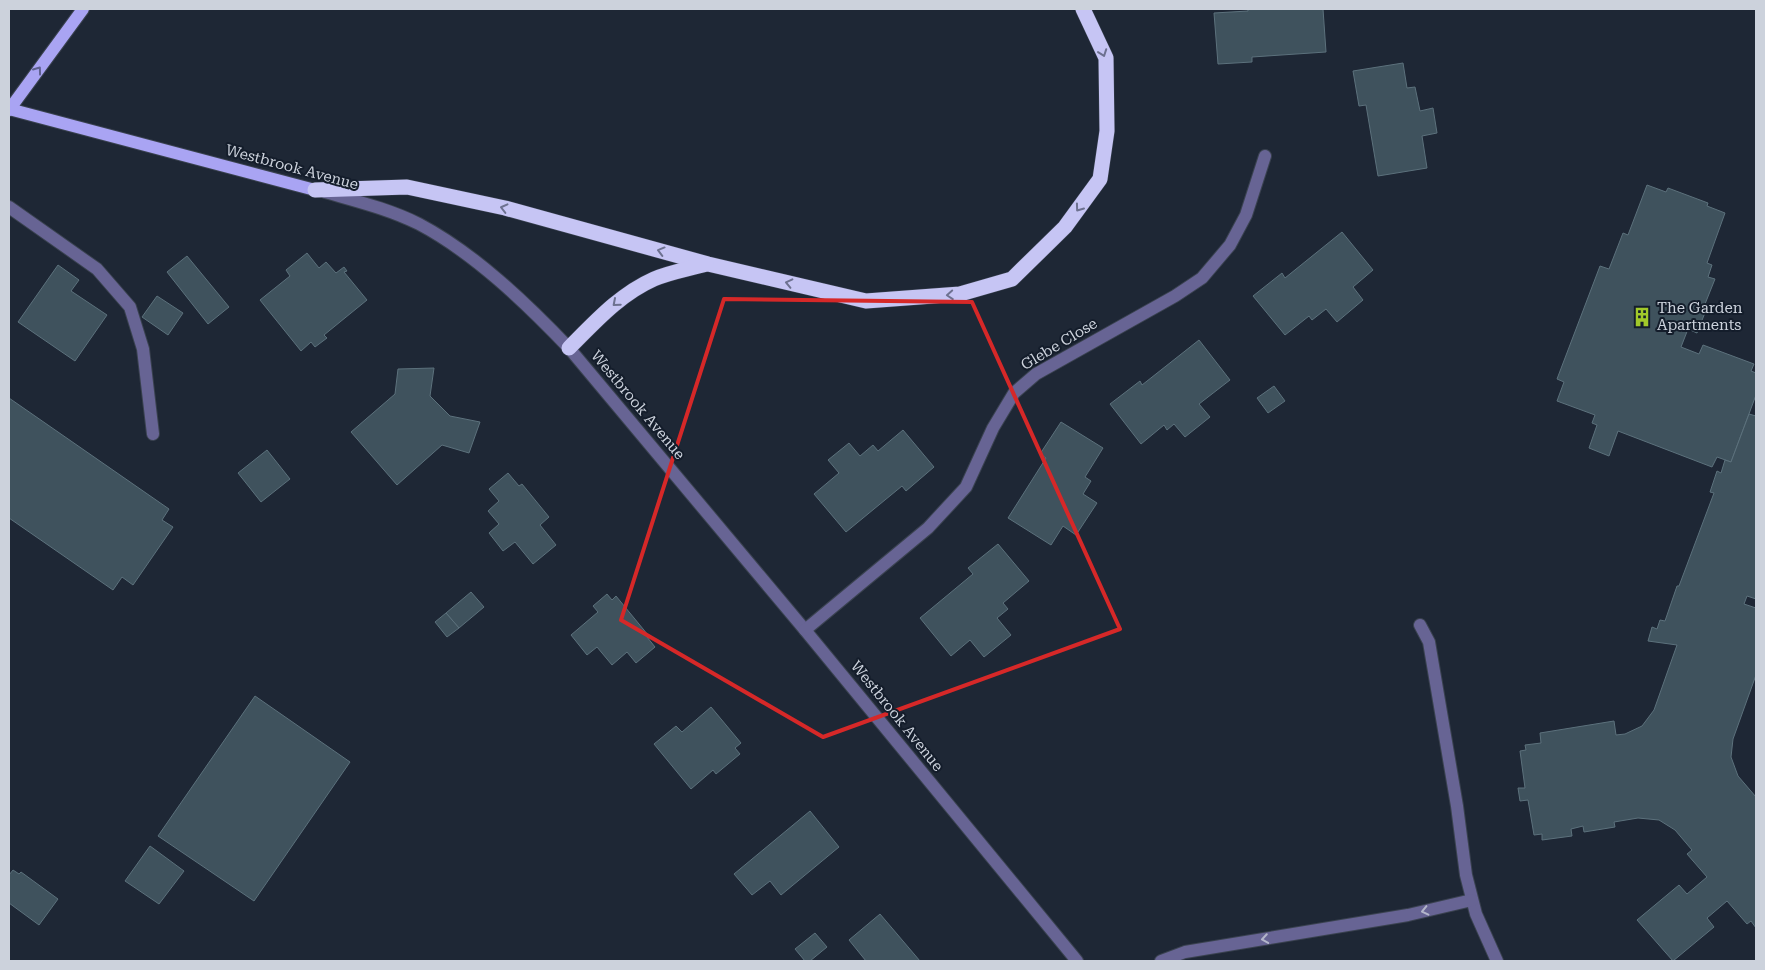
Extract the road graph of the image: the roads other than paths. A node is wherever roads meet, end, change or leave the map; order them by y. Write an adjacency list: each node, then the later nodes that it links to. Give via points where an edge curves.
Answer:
1 (83, 9): 3 (main road, one-way to 1)
2 (1083, 9): 7 (highway, one-way to 7, via 1106,58 1107,131 1100,179 1065,227 1012,279 960,294 866,301)
3 (9, 109): 5 (main road, Westbrook Avenue)
4 (1265, 156): 11 (street, Glebe Close, via 1246,215 1230,245 1202,278 1036,374 1014,393 993,428 966,487 928,528)
5 (315, 190): 7 (highway, one-way to 5, via 505,208 407,187); 8 (street, Westbrook Avenue, via 379,208 419,224 497,278)
6 (9, 207): 9 (street, via 97,269 130,307 143,349)
7 (708, 264): 8 (highway, one-way to 8, via 655,278 634,289)
8 (569, 348): 11 (street, Westbrook Avenue)
9 (153, 434)
10 (1420, 625): 12 (street, via 1429,642)
11 (805, 630): 13 (street, Westbrook Avenue)
12 (1472, 900): 14 (street, one-way to 14, via 1408,915 1193,951); 15 (street)
13 (1078, 961)
14 (1161, 961)
15 (1497, 961)

